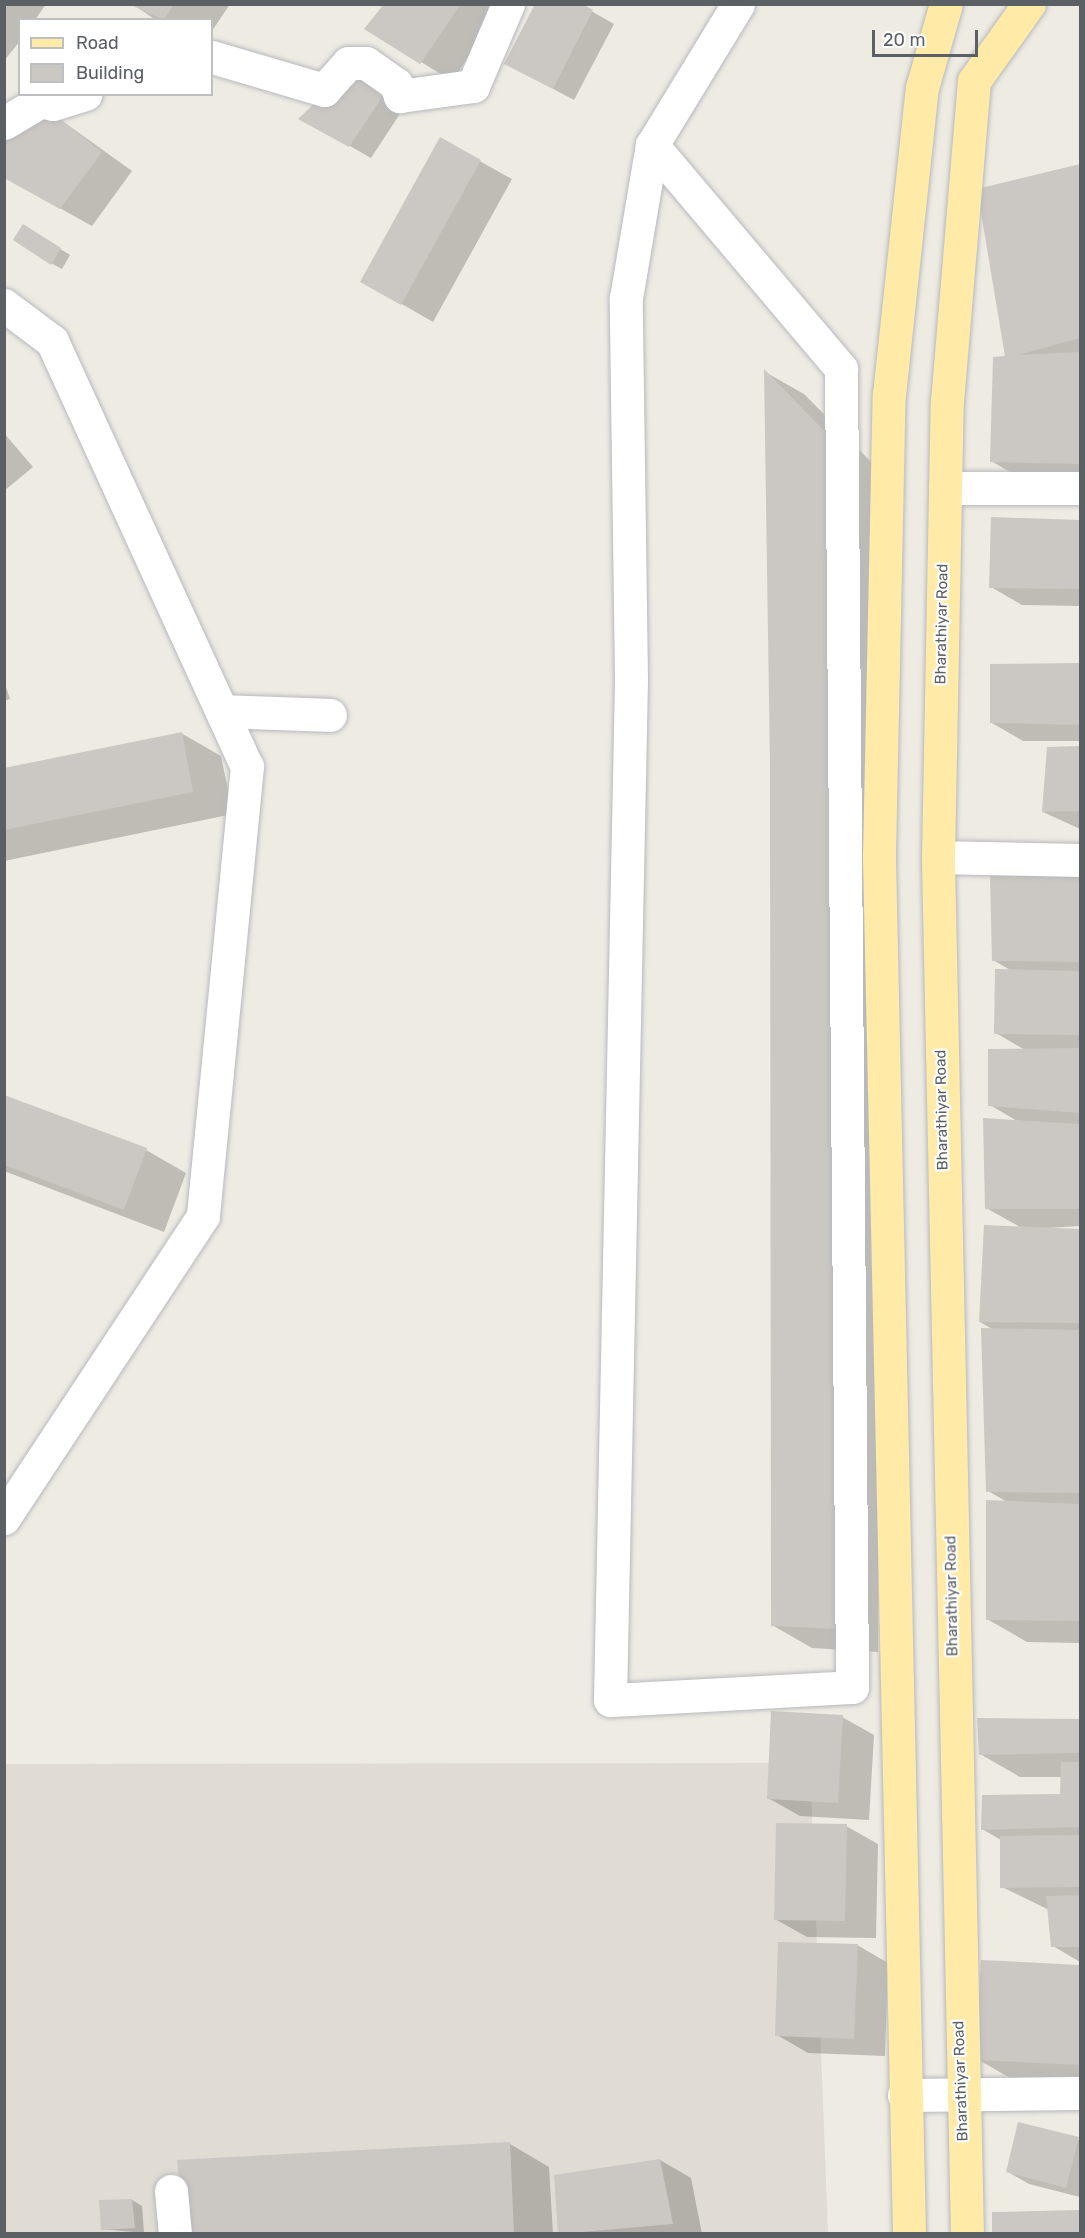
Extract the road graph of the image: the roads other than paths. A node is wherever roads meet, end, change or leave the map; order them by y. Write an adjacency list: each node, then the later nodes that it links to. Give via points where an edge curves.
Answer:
1 (508, 4): 5 (street, via 473,86 400,96 396,84 366,63 348,63 324,90)
2 (738, 4): 8 (street)
3 (946, 4): 19 (main road, via 922,88 889,395 879,855)
4 (1029, 4): 10 (main road, Bharathiyar Road, via 974,81 947,402)
5 (213, 57)
6 (79, 96): 7 (street, via 53,104 41,101)
7 (4, 123)
8 (652, 145): 8 (street, via 626,298 631,679 610,1700 852,1687 841,369)
9 (4, 305): 12 (street, via 52,341)
10 (945, 488): 11 (street); 14 (main road, Bharathiyar Road)
11 (1080, 488)
12 (222, 711): 13 (street); 16 (street, via 247,766 203,1216)
13 (330, 715)
14 (938, 857): 15 (street); 18 (main road, Bharathiyar Road)
15 (1080, 860)
16 (4, 1518)
17 (1080, 2092): 18 (street)
18 (961, 2094): 19 (street); 23 (main road, Bharathiyar Road)
19 (904, 2095): 22 (main road)
20 (171, 2191): 21 (street)
21 (175, 2234)
22 (909, 2234)
23 (967, 2234)

